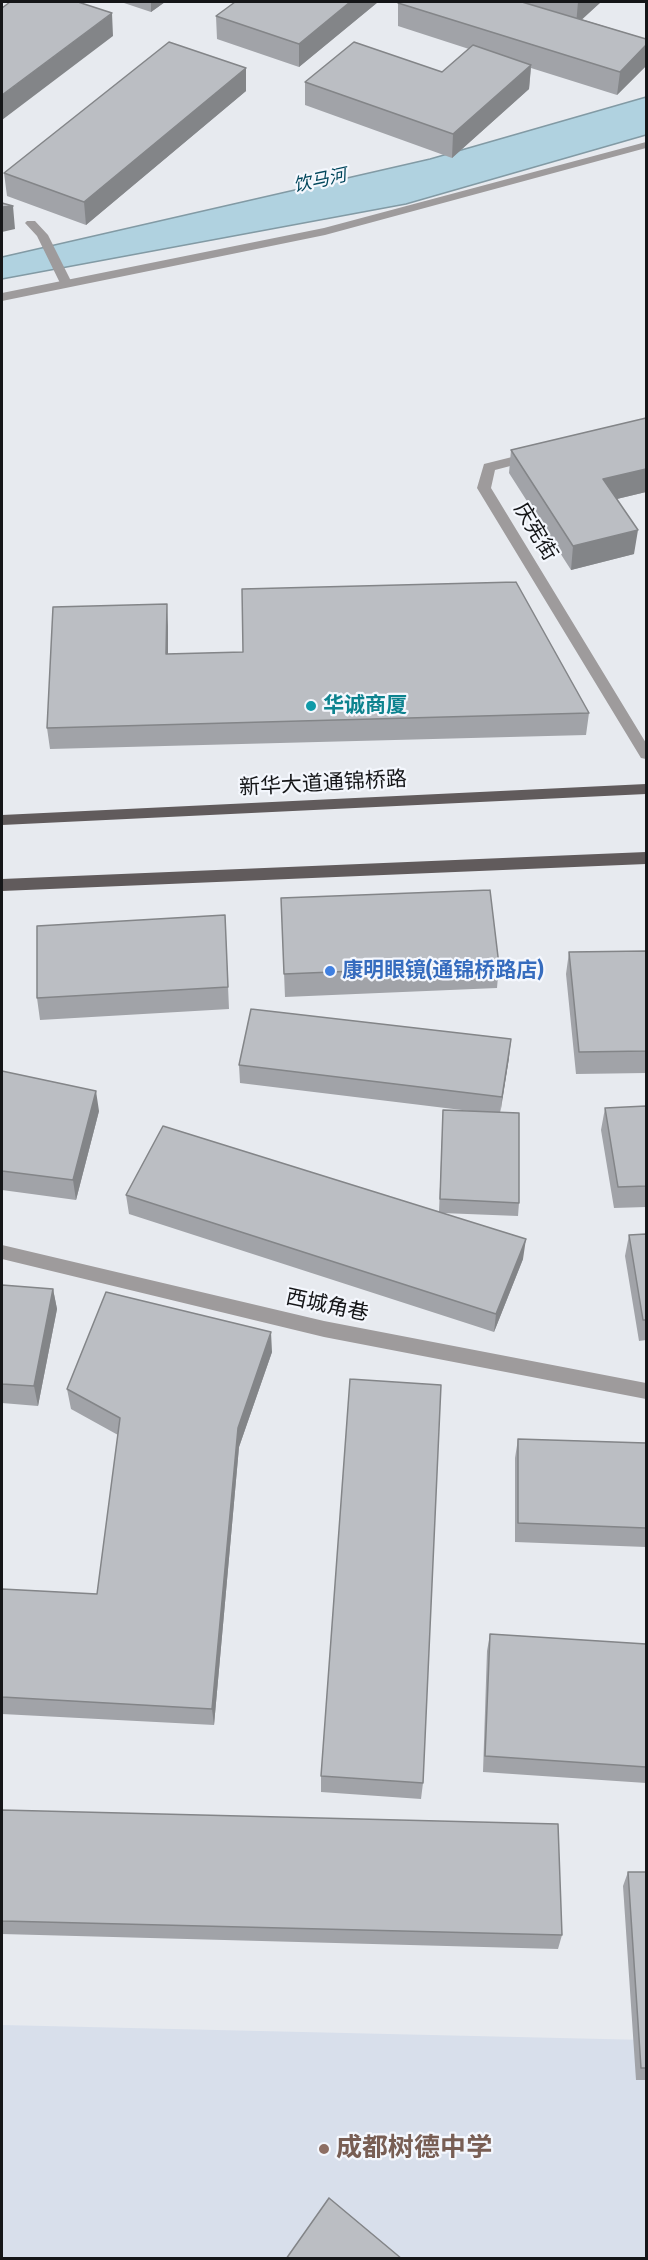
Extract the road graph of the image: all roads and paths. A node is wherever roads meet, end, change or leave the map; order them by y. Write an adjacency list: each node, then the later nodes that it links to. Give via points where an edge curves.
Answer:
1 (646, 145): 3 (street, via 325,231)
2 (31, 223): 3 (street, via 42,235)
3 (66, 283): 4 (street)
4 (2, 297)
5 (541, 453): 6 (street, 庆宪街, via 489,467 484,488)
6 (646, 754)
7 (646, 789): 8 (main road, 新华大道通锦桥路)
8 (2, 820)
9 (646, 858): 10 (main road)
10 (2, 885)
11 (2, 1252): 12 (street, 西城角巷, via 324,1329)
12 (646, 1391)

